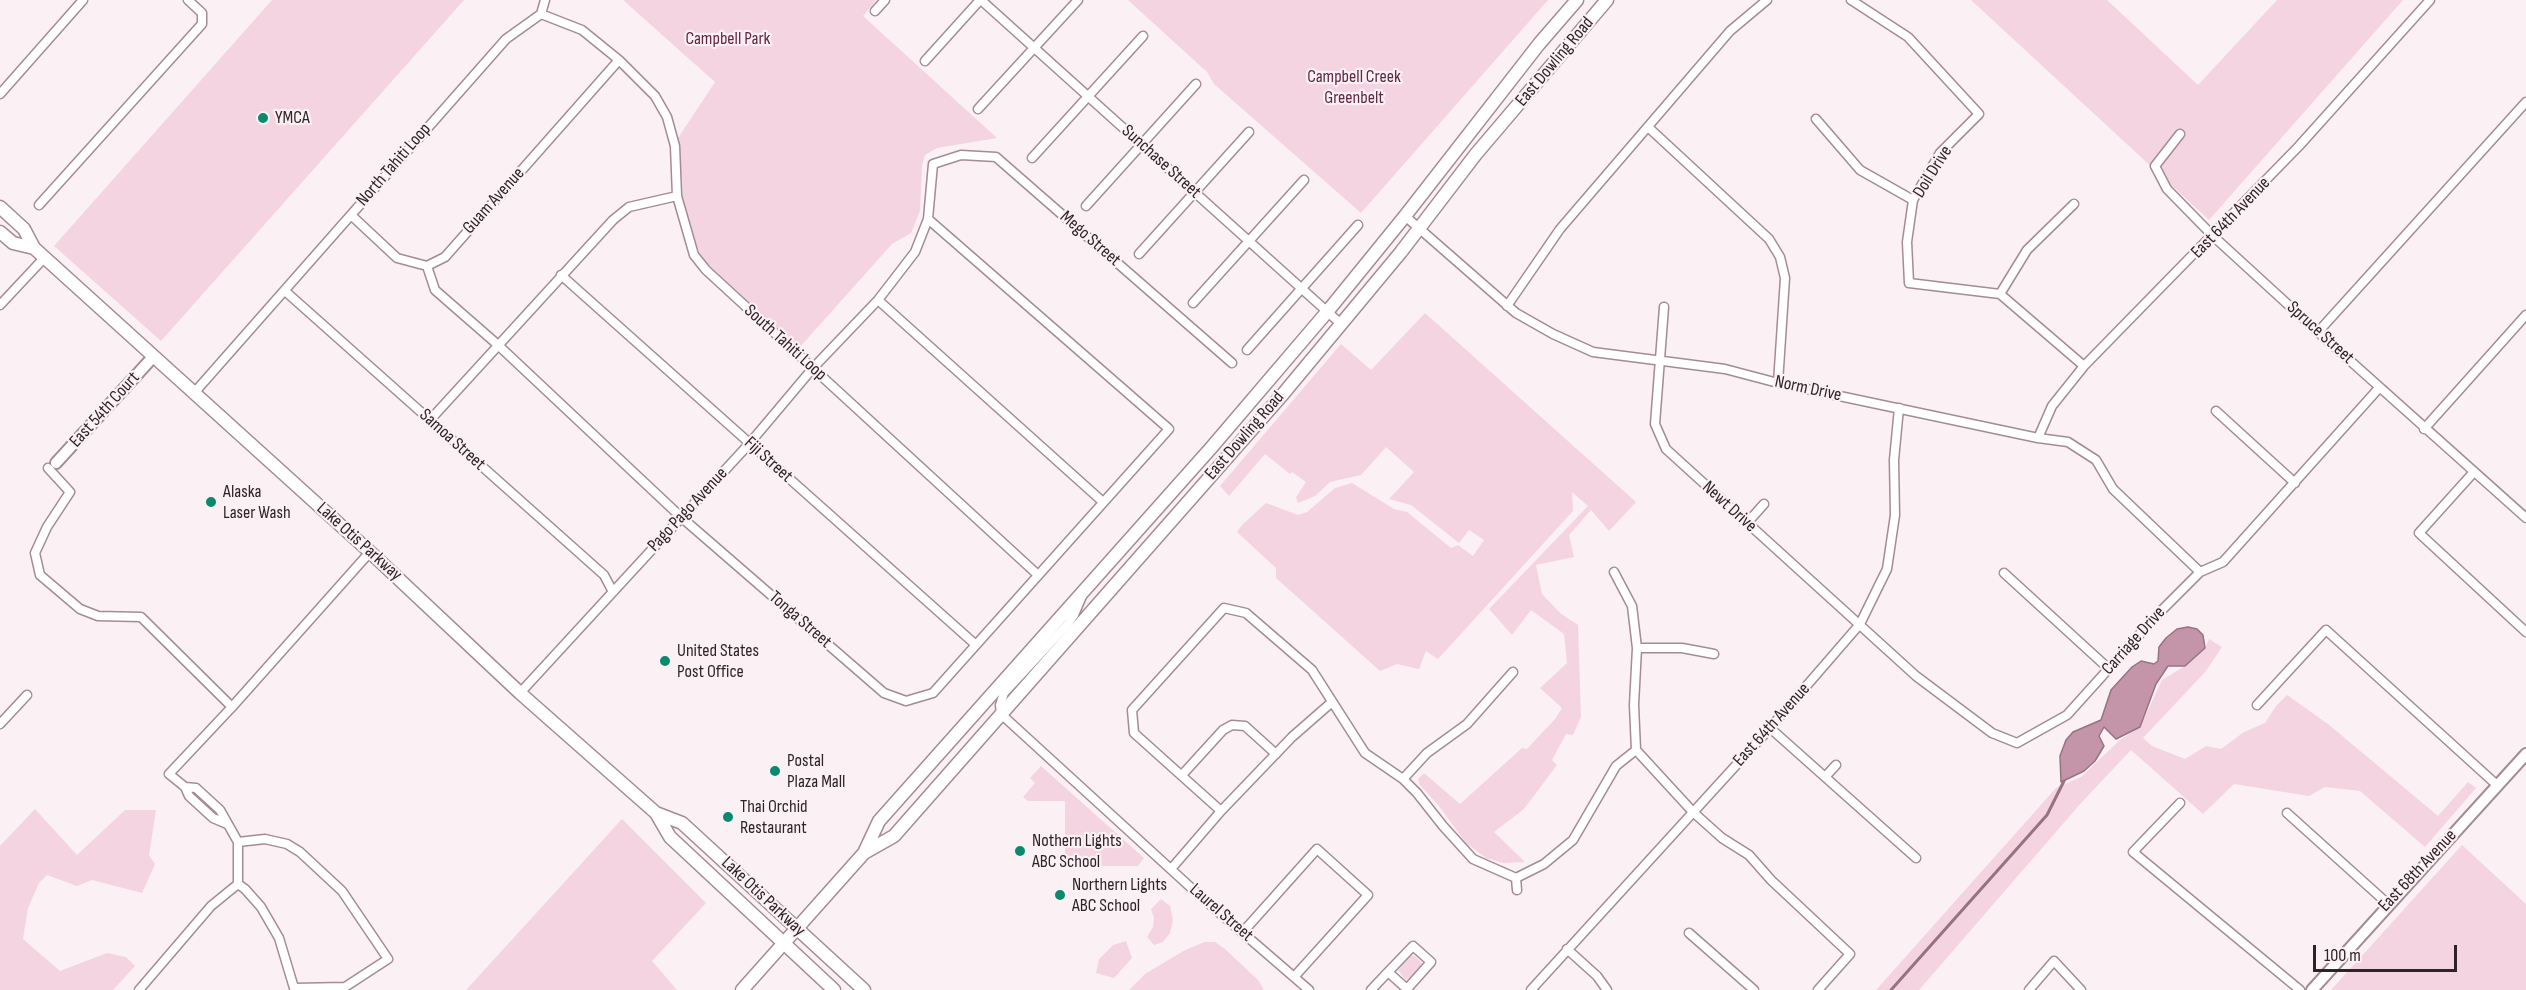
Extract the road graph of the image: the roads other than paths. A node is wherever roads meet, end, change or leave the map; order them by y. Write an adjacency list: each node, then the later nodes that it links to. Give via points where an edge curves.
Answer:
1 (83, 0): 19 (street)
2 (188, 0): 35 (street, via 202,13 202,24)
3 (545, 0): 13 (street)
4 (885, 0): 12 (street)
5 (981, 0): 15 (street, Sunchase Street); 17 (street)
6 (1078, 0): 15 (street)
7 (1578, 0): 39 (main road, East Dowling Road)
8 (1607, 0): 42 (main road, East Dowling Road, via 1476,154)
9 (1767, 0): 24 (street, via 1730,31)
10 (1851, 0): 33 (street, Doil Drive, via 1908,37 1979,114 1940,153)
11 (2430, 0): 44 (street, East 64th Avenue, via 2299,147)
12 (875, 11)
13 (540, 14): 16 (street, via 582,30); 38 (street, North Tahiti Loop, via 506,39)
14 (1143, 36): 20 (street)
15 (1034, 48): 20 (street, Sunchase Street); 22 (street)
16 (619, 60): 32 (street, South Tahiti Loop, via 654,96 667,117 675,146); 49 (street, Guam Avenue, via 445,257)
17 (926, 61)
18 (1196, 84): 27 (street)
19 (0, 94)
20 (1088, 97): 27 (street, Sunchase Street); 28 (street)
21 (2526, 102): 62 (street)
22 (978, 109)
23 (1816, 119): 33 (street, via 1860,170)
24 (1648, 127): 57 (street, via 1560,229); 70 (street, via 1769,239 1780,257 1785,278)
25 (1249, 132): 31 (street)
26 (2180, 134): 44 (street, Spruce Street, via 2155,166 2167,189)
27 (1142, 145): 31 (street, Sunchase Street); 36 (street)
28 (1032, 158)
29 (933, 164): 40 (street, Pago Pago Avenue); 67 (street, Mego Street, via 961,155 996,157)
30 (1304, 180): 45 (street)
31 (1195, 193): 45 (street, Sunchase Street); 47 (street)
32 (677, 196): 50 (street, via 629,207); 69 (street, South Tahiti Loop, via 694,255 705,270)
33 (1913, 200): 53 (street, Doil Drive, via 1907,242 1909,283)
34 (2074, 204): 53 (street, via 2027,250)
35 (39, 205)
36 (1086, 206)
37 (0, 207): 46 (main road, Lake Otis Parkway, via 24,229)
38 (351, 215): 49 (street, via 397,258); 52 (street, North Tahiti Loop)
39 (1406, 216): 42 (street, Norm Drive); 59 (main road, East Dowling Road)
40 (928, 219): 54 (street, Pago Pago Avenue, via 915,252); 82 (street, Tonga Street, via 1169,429)
41 (1358, 225): 51 (street)
42 (1419, 228): 57 (street, Norm Drive); 61 (main road, East Dowling Road)
43 (0, 232): 46 (main road, Lake Otis Parkway, via 13,243)
44 (2213, 236): 62 (street, Spruce Street); 68 (street, East 64th Avenue)
45 (1250, 242): 51 (street, Sunchase Street); 55 (street)
46 (34, 248): 48 (main road, Lake Otis Parkway)
47 (1139, 254)
48 (45, 257): 56 (street); 65 (main road, Lake Otis Parkway)
49 (427, 266): 63 (street, Tonga Street, via 435,290)
50 (561, 275): 63 (street); 78 (street, Fiji Street)
51 (1301, 289): 59 (street, Sunchase Street); 64 (street)
52 (285, 291): 72 (street, North Tahiti Loop); 75 (street, Samoa Street)
53 (2000, 294): 68 (street)
54 (878, 300): 69 (street, Pago Pago Avenue); 82 (street)
55 (1193, 303)
56 (0, 305)
57 (1507, 306): 66 (street, Norm Drive, via 1537,326 1593,352)
58 (1664, 308): 66 (street, Newt Drive)
59 (1327, 312): 61 (street, Sunchase Street); 93 (main road, East Dowling Road)
60 (2526, 315): 76 (street)
61 (1341, 324): 106 (main road, East Dowling Road)
62 (2318, 332): 71 (street, Spruce Street)
63 (498, 345): 75 (street); 84 (street, Tonga Street)
64 (1247, 350)
65 (153, 357): 72 (main road, Lake Otis Parkway); 79 (street, East 54th Court)
66 (1659, 361): 70 (street, Norm Drive, via 1725,369); 86 (street, Newt Drive, via 1655,424 1666,449)
67 (1232, 363)
68 (2084, 366): 77 (street, East 64th Avenue, via 2052,406)
69 (813, 368): 78 (street, Pago Pago Avenue); 91 (street, South Tahiti Loop)
70 (1778, 383): 73 (street, Norm Drive)
71 (2379, 388): 76 (street, Spruce Street); 81 (street, Carriage Drive)
72 (194, 393): 87 (main road, Lake Otis Parkway)
73 (1899, 408): 77 (street, Norm Drive); 94 (street, East 64th Avenue, via 1894,460 1895,515 1887,569)
74 (2216, 411): 81 (street)
75 (430, 420): 92 (street, Samoa Street, via 603,575)
76 (2424, 429): 80 (street, Spruce Street)
77 (2038, 438): 89 (street, Norm Drive, via 2068,442 2096,460 2113,489)
78 (749, 444): 84 (street, Pago Pago Avenue); 96 (street, Fiji Street)
79 (52, 466): 105 (street, via 70,492 35,553 40,575 80,609 98,616 141,618)
80 (2473, 473): 85 (street, Spruce Street); 95 (street, via 2419,533)
81 (2295, 483): 89 (street, Carriage Drive, via 2223,562)
82 (1103, 502): 91 (street, Tonga Street)
83 (1764, 504): 86 (street)
84 (681, 517): 92 (street, Pago Pago Avenue); 96 (street, Tonga Street, via 884,693 906,701 933,693)
85 (2526, 518)
86 (1747, 523): 94 (street, Newt Drive)
87 (370, 552): 101 (main road, Lake Otis Parkway); 105 (street)
88 (1614, 572): 97 (street, via 1632,606)
89 (2200, 572): 99 (street, Carriage Drive)
90 (2004, 573): 99 (street)
91 (1038, 575): 96 (street, Tonga Street)
92 (613, 592): 101 (street, Pago Pago Avenue)
93 (1083, 593): 106 (street, via 1067,625 1004,693); 123 (main road, East Dowling Road, via 879,820)
94 (1860, 624): 99 (street, Carriage Drive, via 1916,676 1992,733 2017,743 2067,715); 108 (street, East 64th Avenue)
95 (2526, 633)
96 (976, 645)
97 (1637, 648): 98 (street, via 1682,648); 109 (street)
98 (1714, 654)
99 (2109, 669)
100 (1513, 672): 115 (street, via 1467,724 1427,753)
101 (520, 693): 120 (main road, Lake Otis Parkway)
102 (27, 695): 107 (street)
103 (1332, 702): 110 (street); 113 (street, via 1312,670 1246,613 1224,608 1132,710 1134,733); 115 (street, via 1365,753)
104 (2257, 705): 116 (street, via 2326,630)
105 (232, 707): 122 (street, via 169,774 213,818 227,824)
106 (1001, 714): 123 (main road, East Dowling Road, via 894,836); 125 (street, Laurel Street)
107 (0, 724)
108 (1770, 728): 114 (street); 119 (street, East 64th Avenue)
109 (1636, 750): 119 (street); 126 (street, via 1616,766 1573,840 1544,864)
110 (1276, 754): 113 (street, via 1245,726 1232,725); 118 (street)
111 (2526, 754): 116 (street, East 68th Avenue)
112 (1836, 765): 114 (street)
113 (1182, 775): 118 (street)
114 (1825, 777): 124 (street)
115 (1403, 780): 126 (street, via 1473,859)
116 (2498, 786): 129 (street, East 68th Avenue)
117 (2180, 803): 150 (street, via 2133,852)
118 (1221, 811): 125 (street)
119 (1693, 812): 134 (street, East 64th Avenue); 147 (street, via 1749,855 1850,954)
120 (656, 813): 130 (main road, Lake Otis Parkway, via 682,823); 133 (main road, Lake Otis Parkway, via 670,837)
121 (2287, 813): 129 (street)
122 (238, 842): 127 (street); 137 (street, via 265,839 300,852 342,891 388,958 345,987)
123 (864, 853): 130 (main road, East Dowling Road)
124 (1916, 858)
125 (1171, 869): 131 (street, Laurel Street)
126 (1516, 878): 128 (street)
127 (237, 884): 137 (street, via 261,907 279,938); 138 (street, via 211,906)
128 (1517, 890)
129 (2388, 904): 151 (street, East 68th Avenue)
130 (796, 928): 133 (main road, East Dowling Road); 141 (main road, Lake Otis Parkway)
131 (1242, 933): 136 (street, Laurel Street); 136 (street, via 1317,849 1368,895)
132 (1689, 933): 146 (street)
133 (782, 943): 139 (main road, East Dowling Road); 140 (main road, Lake Otis Parkway)
134 (1567, 949): 144 (street, East 64th Avenue); 145 (street)
135 (1388, 972): 135 (street, via 1413,946 1431,962 1407,989); 143 (street)
136 (1294, 977): 142 (street, Laurel Street)
137 (293, 989)
138 (139, 990)
139 (742, 990)
140 (834, 990)
141 (864, 990)
142 (1309, 990)
143 (1371, 990)
144 (1531, 990)
145 (1607, 990)
146 (1754, 990)
147 (1818, 990)
148 (2029, 990): 149 (street, via 2054,961)
149 (2080, 990)
150 (2300, 990)
151 (2312, 990)

